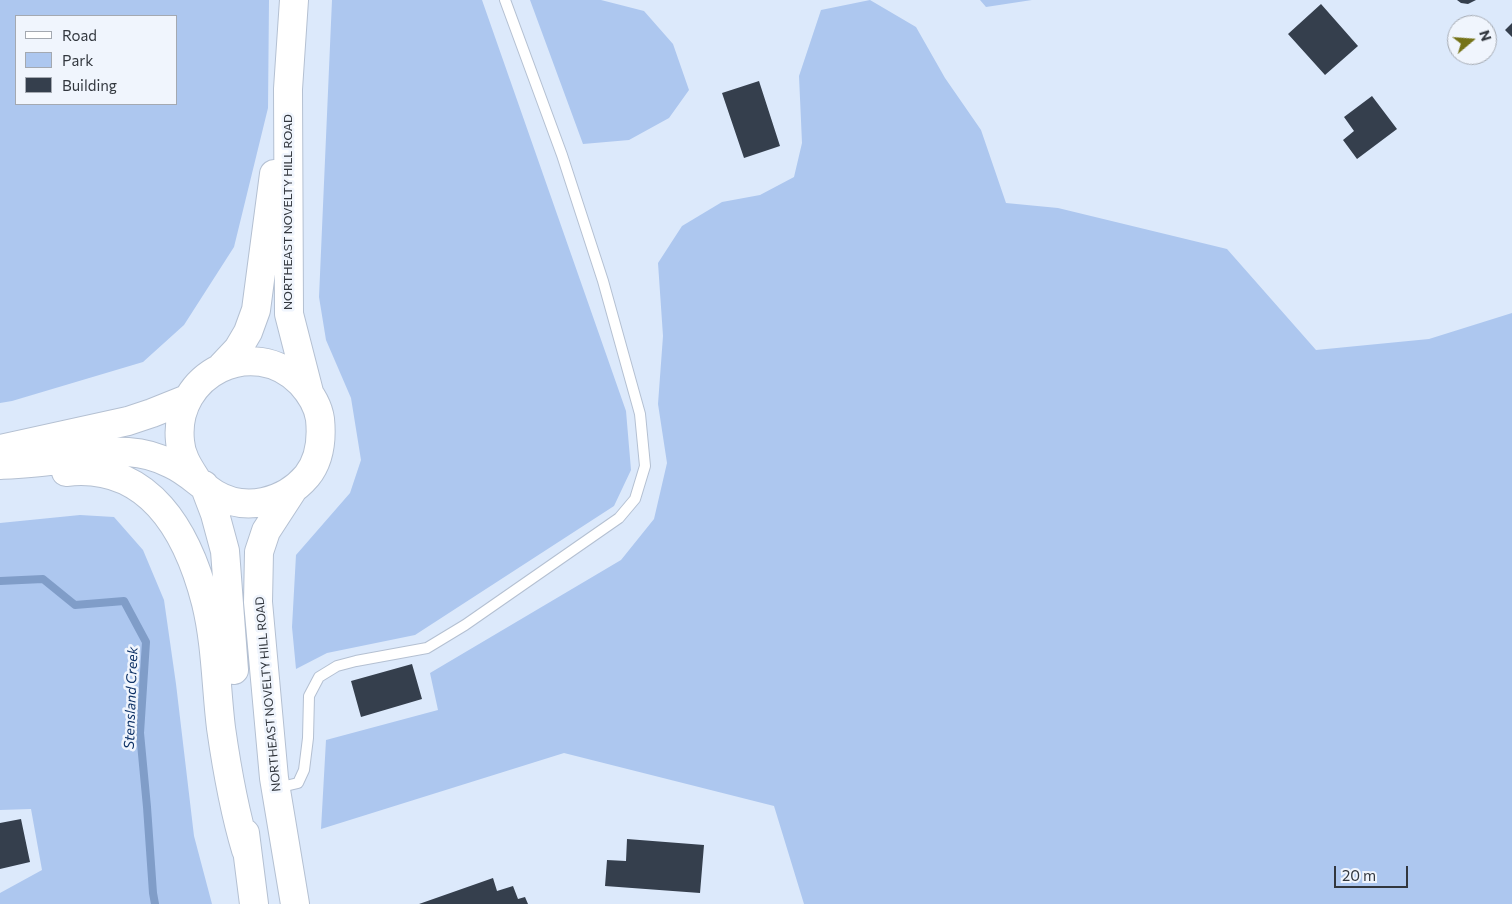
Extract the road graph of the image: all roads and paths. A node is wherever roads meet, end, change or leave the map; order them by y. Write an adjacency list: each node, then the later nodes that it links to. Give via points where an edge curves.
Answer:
1 (294, 0): 3 (main road, NORTHEAST NOVELTY HILL ROAD)
2 (505, 0): 12 (lane, via 604,281 640,414 645,466 635,499 619,518 465,625 427,648 337,666 319,677 309,696 304,770 298,783)
3 (288, 89): 4 (main road, NORTHEAST NOVELTY HILL ROAD, via 256,310 238,349); 5 (main road, NORTHEAST NOVELTY HILL ROAD, via 289,314)
4 (222, 366): 5 (main road, via 246,360 270,363 292,374); 6 (main road, via 202,380)
5 (309, 392): 11 (main road, via 318,412 322,434 311,469)
6 (187, 399): 7 (main road, via 128,421); 10 (main road, via 180,420 180,442 186,463)
7 (0, 449)
8 (0, 465): 10 (main road, via 127,452 172,464)
9 (0, 478): 13 (main road, via 99,471 142,490 160,505 177,528 195,568 206,604 226,765)
10 (201, 484): 11 (main road, via 234,502 254,504); 13 (main road, via 215,514 224,551)
11 (292, 491): 12 (main road, NORTHEAST NOVELTY HILL ROAD, via 266,531 259,552 260,621)
12 (275, 789): 15 (main road, NORTHEAST NOVELTY HILL ROAD)
13 (246, 850): 14 (main road)
14 (254, 904)
15 (295, 904)

